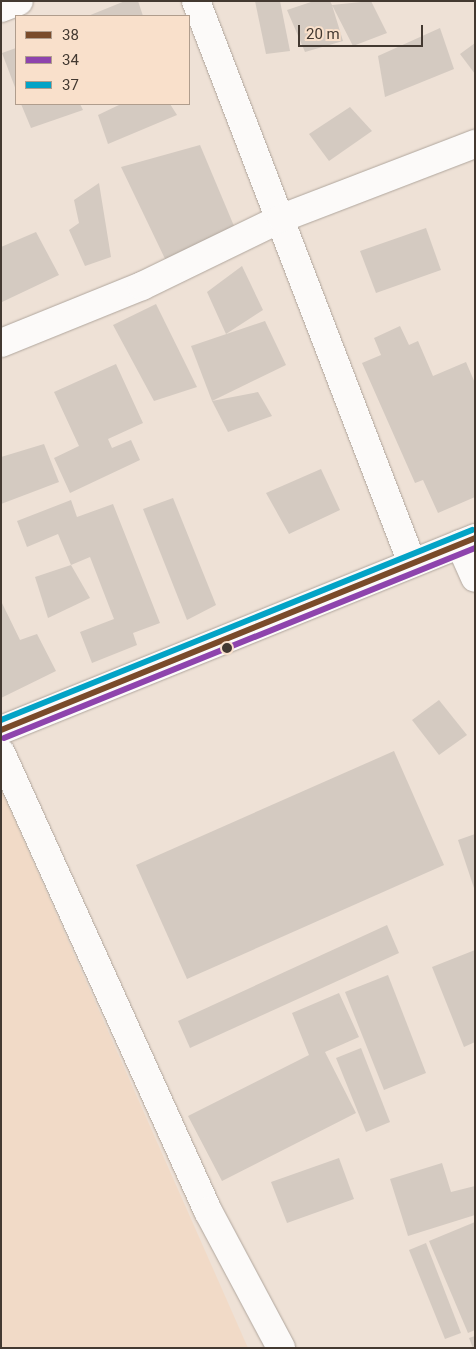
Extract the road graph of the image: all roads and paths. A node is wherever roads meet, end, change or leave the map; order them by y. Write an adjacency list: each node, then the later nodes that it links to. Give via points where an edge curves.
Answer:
1 (19, 1): 3 (street)
2 (196, 1): 5 (street)
3 (1, 8)
4 (475, 144): 5 (street)
5 (282, 218): 6 (street, via 142,286); 8 (street)
6 (1, 343)
7 (467, 540): 8 (street); 9 (street)
8 (412, 563): 10 (street)
9 (475, 578)
10 (1, 730)
11 (1, 753): 12 (street, via 204,1202)
12 (281, 1348)

